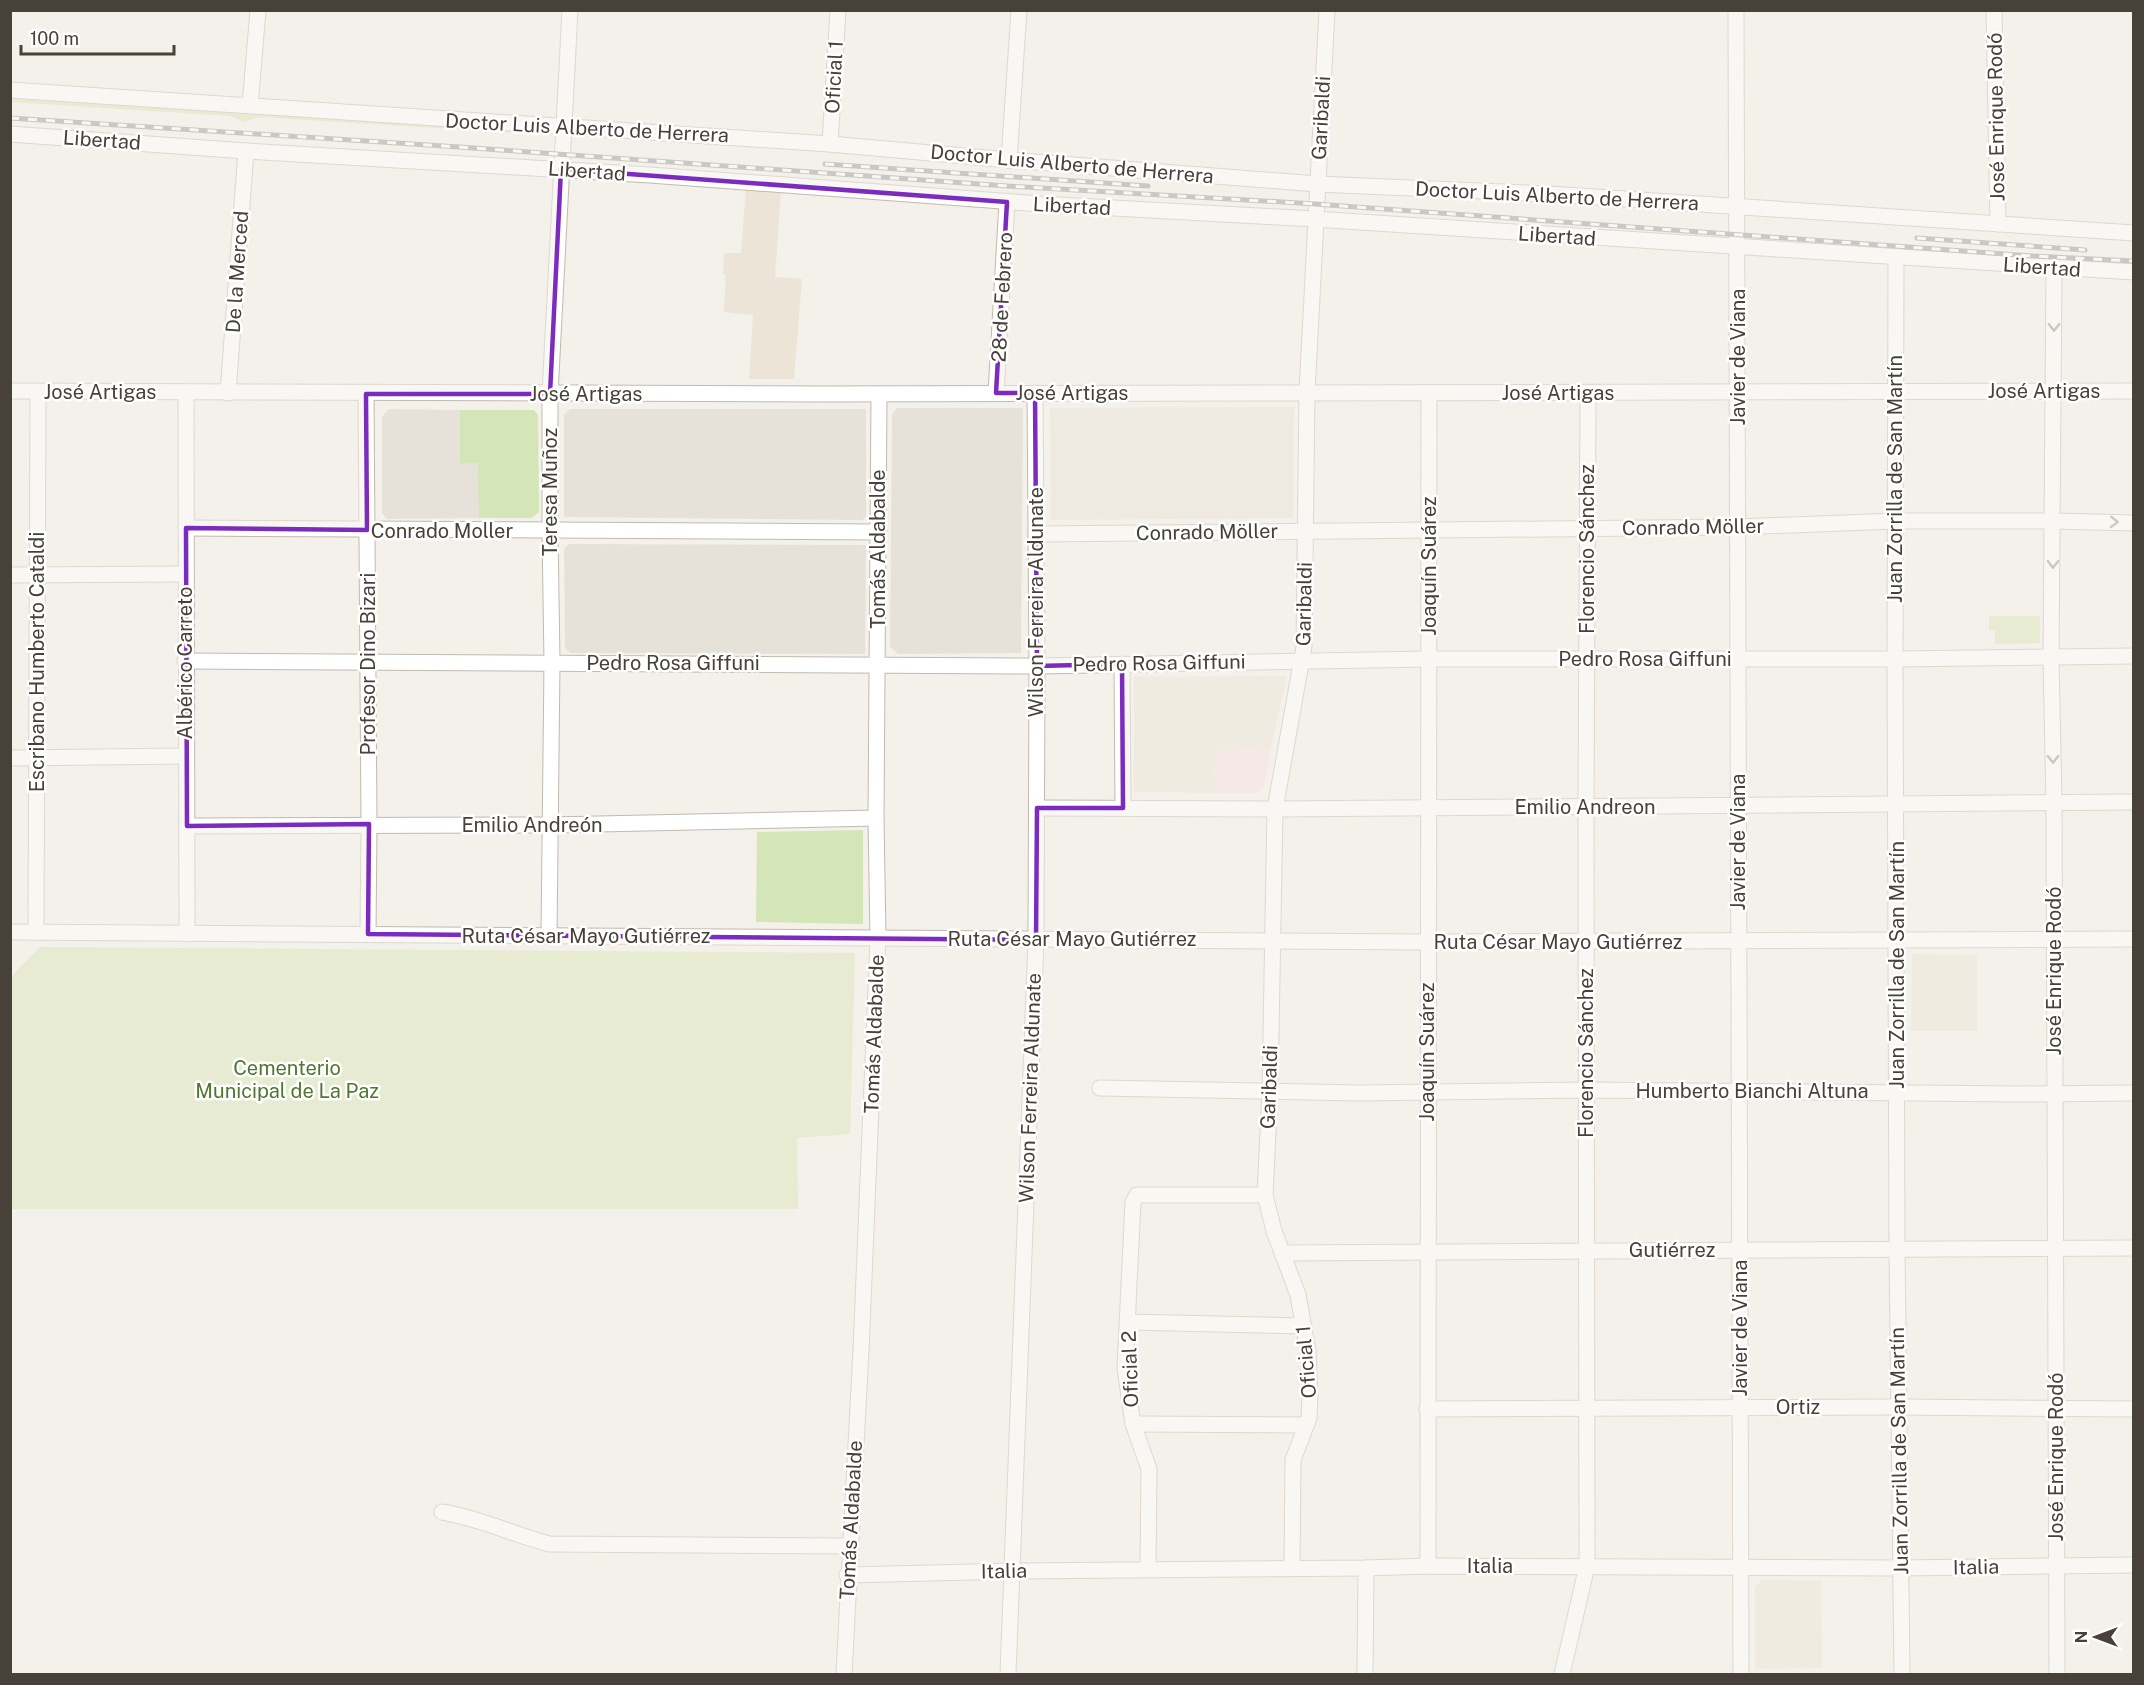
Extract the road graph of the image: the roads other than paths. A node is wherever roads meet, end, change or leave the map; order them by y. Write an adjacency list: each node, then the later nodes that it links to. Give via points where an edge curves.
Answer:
1 (258, 10): 9 (street)
2 (570, 10): 10 (street, Teresa Muñoz)
3 (838, 10): 12 (street, Oficial 1)
4 (1018, 10): 14 (street)
5 (1327, 10): 16 (street, Garibaldi)
6 (1736, 10): 18 (street, Javier de Viana)
7 (1994, 10): 20 (street, José Enrique Rodó)
8 (10, 90): 9 (street, Doctor Luis Alberto de Herrera)
9 (250, 106): 10 (street, Doctor Luis Alberto de Herrera)
10 (563, 125): 12 (street, Doctor Luis Alberto de Herrera); 15 (street, Teresa Muñoz)
11 (10, 134): 13 (street, Libertad)
12 (830, 144): 14 (street, Doctor Luis Alberto de Herrera)
13 (246, 151): 15 (street, Libertad); 34 (street, De la Merced)
14 (1009, 160): 16 (street, Doctor Luis Alberto de Herrera)
15 (561, 169): 17 (street, Libertad); 40 (street, Teresa Muñoz)
16 (1317, 184): 18 (street, Doctor Luis Alberto de Herrera, via 1550,194); 19 (street, Garibaldi)
17 (1007, 202): 19 (street, Libertad); 35 (street, 28 de Febrero)
18 (1738, 208): 20 (street, Doctor Luis Alberto de Herrera); 22 (street, Javier de Viana)
19 (1314, 219): 22 (street, Libertad); 30 (street, Garibaldi)
20 (1998, 224): 21 (street, Doctor Luis Alberto de Herrera)
21 (2133, 233)
22 (1737, 248): 23 (street, Libertad); 31 (street, Javier de Viana)
23 (1896, 256): 24 (street, Libertad); 32 (street, Juan Zorrilla de San Martín)
24 (2054, 268): 25 (street, Libertad); 26 (street, José Enrique Rodó, one-way to 26)
25 (2133, 272)
26 (2053, 391): 27 (street, José Artigas); 32 (street, José Artigas); 42 (street, José Enrique Rodó)
27 (2133, 391)
28 (10, 392): 29 (street, José Artigas)
29 (38, 392): 33 (street, José Artigas); 56 (street, Escribano Humberto Cataldi)
30 (1306, 392): 36 (street, José Artigas); 37 (street, José Artigas); 51 (street, Garibaldi)
31 (1739, 392): 32 (street, José Artigas); 38 (street, José Artigas); 45 (street, Javier de Viana)
32 (1895, 392): 43 (street, Juan Zorrilla de San Martín)
33 (186, 393): 34 (street, José Artigas); 46 (street, Albérico Carreto)
34 (228, 393): 39 (street, José Artigas)
35 (996, 393): 36 (street, José Artigas); 41 (street, José Artigas)
36 (1035, 393): 53 (street, Wilson Ferreira Aldunate)
37 (1429, 393): 38 (street, José Artigas); 49 (street, Joaquín Suárez)
38 (1588, 393): 47 (street, Florencio Sánchez)
39 (366, 394): 40 (street, José Artigas); 48 (street, Profesor Dino Bizari)
40 (550, 394): 41 (street, José Artigas); 50 (street, Teresa Muñoz)
41 (879, 394): 52 (street, Tomás Aldabalde)
42 (2053, 520): 43 (street, Conrado Möller); 44 (street, Conrado Möller, one-way to 44); 58 (street, José Enrique Rodó, one-way to 58)
43 (1895, 521): 45 (street, Conrado Möller); 61 (street, Juan Zorrilla de San Martín)
44 (2133, 523)
45 (1737, 527): 47 (street, Conrado Möller); 60 (street, Javier de Viana)
46 (186, 528): 48 (street, Conrado Moller); 54 (street, Albérico Carreto)
47 (1587, 528): 49 (street, Conrado Möller); 63 (street, Florencio Sánchez)
48 (367, 530): 50 (street, Conrado Moller); 65 (street, Profesor Dino Bizari)
49 (1429, 530): 51 (street, Conrado Möller); 59 (street, Joaquín Suárez)
50 (550, 531): 52 (street, Conrado Moller); 66 (street, Teresa Muñoz)
51 (1305, 531): 53 (street, Conrado Möller); 62 (street, Garibaldi)
52 (879, 532): 68 (street, Tomás Aldabalde)
53 (1036, 534): 69 (street, Wilson Ferreira Aldunate)
54 (185, 574): 56 (street); 64 (street, Albérico Carreto)
55 (10, 575): 56 (street)
56 (38, 576): 71 (street, Escribano Humberto Cataldi)
57 (2133, 656): 58 (street, Pedro Rosa Giffuni)
58 (2051, 658): 61 (street, Pedro Rosa Giffuni); 74 (street, José Enrique Rodó, one-way to 74)
59 (1429, 659): 62 (street, Pedro Rosa Giffuni); 63 (street, Pedro Rosa Giffuni); 80 (street, Joaquín Suárez)
60 (1738, 659): 61 (street, Pedro Rosa Giffuni); 63 (street, Pedro Rosa Giffuni); 76 (street, Javier de Viana)
61 (1895, 659): 75 (street, Juan Zorrilla de San Martín)
62 (1303, 660): 67 (street, Pedro Rosa Giffuni); 81 (street, Garibaldi)
63 (1586, 660): 77 (street, Florencio Sánchez)
64 (185, 661): 65 (street, Pedro Rosa Giffuni); 70 (street, Albérico Carreto)
65 (369, 661): 66 (street, Pedro Rosa Giffuni); 83 (street, Profesor Dino Bizari)
66 (552, 663): 68 (street, Pedro Rosa Giffuni); 84 (street, Teresa Muñoz)
67 (1122, 664): 69 (street, Pedro Rosa Giffuni); 79 (street)
68 (878, 665): 69 (street, Pedro Rosa Giffuni); 82 (street, Tomás Aldabalde)
69 (1037, 666): 78 (street, Wilson Ferreira Aldunate)
70 (185, 756): 71 (street); 85 (street, Albérico Carreto)
71 (37, 757): 72 (street); 87 (street, Escribano Humberto Cataldi)
72 (10, 758)
73 (2133, 802): 74 (street, Emilio Andreon)
74 (2054, 803): 75 (street, Emilio Andreon); 95 (street, José Enrique Rodó)
75 (1896, 804): 76 (street, Emilio Andreon); 94 (street, Juan Zorrilla de San Martín)
76 (1738, 806): 77 (street, Emilio Andreon); 99 (street, Javier de Viana)
77 (1586, 807): 80 (street, Emilio Andreon); 98 (street, Florencio Sánchez)
78 (1037, 808): 79 (street, Emilio Andreon); 93 (street, Wilson Ferreira Aldunate)
79 (1123, 808): 81 (street, Emilio Andreon)
80 (1429, 808): 81 (street, Emilio Andreon); 97 (street, Joaquín Suárez)
81 (1275, 809): 96 (street, Garibaldi)
82 (876, 818): 84 (street, Emilio Andreón); 91 (street, Tomás Aldabalde)
83 (369, 824): 84 (street, Emilio Andreón); 85 (street, Emilio Andreón); 89 (street, Profesor Dino Bizari)
84 (551, 825): 90 (street, Teresa Muñoz)
85 (187, 826): 88 (street, Albérico Carreto)
86 (10, 932): 87 (street, Ruta César Mayo Gutiérrez)
87 (36, 932): 88 (street, Ruta César Mayo Gutiérrez)
88 (187, 934): 89 (street, Ruta César Mayo Gutiérrez)
89 (368, 934): 90 (street, Ruta César Mayo Gutiérrez)
90 (549, 937): 91 (street, Ruta César Mayo Gutiérrez)
91 (878, 938): 93 (street, Ruta César Mayo Gutiérrez); 127 (street, Tomás Aldabalde)
92 (2133, 939): 95 (street, Ruta César Mayo Gutiérrez)
93 (1036, 940): 96 (street, Ruta César Mayo Gutiérrez); 137 (street, Wilson Ferreira Aldunate)
94 (1897, 940): 95 (street, Ruta César Mayo Gutiérrez); 99 (street, Ruta César Mayo Gutiérrez); 105 (street, Juan Zorrilla de San Martín)
95 (2053, 940): 107 (street, José Enrique Rodó)
96 (1273, 941): 97 (street, Ruta César Mayo Gutiérrez); 103 (street, Garibaldi)
97 (1427, 942): 98 (street, Ruta César Mayo Gutiérrez); 104 (street, Joaquín Suárez)
98 (1586, 942): 99 (street, Ruta César Mayo Gutiérrez); 101 (street, Florencio Sánchez)
99 (1738, 942): 102 (street, Javier de Viana)
100 (1100, 1088): 103 (street, Humberto Bianchi Altuna)
101 (1586, 1090): 102 (street, Humberto Bianchi Altuna); 104 (street, Humberto Bianchi Altuna); 113 (street, Florencio Sánchez)
102 (1740, 1090): 105 (street, Humberto Bianchi Altuna); 111 (street, Javier de Viana)
103 (1270, 1091): 104 (street, Humberto Bianchi Altuna); 108 (street, Garibaldi)
104 (1427, 1092): 114 (street, Joaquín Suárez)
105 (1897, 1092): 107 (street, Humberto Bianchi Altuna); 112 (street, Juan Zorrilla de San Martín)
106 (2133, 1092): 107 (street, Humberto Bianchi Altuna)
107 (2055, 1094): 110 (street, José Enrique Rodó)
108 (1266, 1196): 115 (street, Oficial 1); 116 (street, Oficial 2, via 1137,1196 1132,1202)
109 (2133, 1248): 110 (street, Gutiérrez)
110 (2055, 1249): 112 (street, Gutiérrez); 122 (street, José Enrique Rodó)
111 (1740, 1250): 112 (street, Gutiérrez); 113 (street, Gutiérrez); 118 (street, Javier de Viana)
112 (1897, 1250): 119 (street, Juan Zorrilla de San Martín)
113 (1586, 1251): 114 (street, Gutiérrez); 120 (street, Florencio Sánchez)
114 (1427, 1252): 115 (street, Gutiérrez); 121 (street, Joaquín Suárez)
115 (1282, 1253): 117 (street, Oficial 1, via 1298,1295)
116 (1128, 1322): 117 (street); 124 (street, Oficial 2, via 1125,1368)
117 (1304, 1326): 125 (street, Oficial 1, via 1310,1395)
118 (1740, 1407): 119 (street, Ortiz); 120 (street, Ortiz); 132 (street, Javier de Viana)
119 (1898, 1407): 122 (street, Ortiz); 136 (street, Juan Zorrilla de San Martín)
120 (1586, 1408): 121 (street, Ortiz); 130 (street, Florencio Sánchez)
121 (1427, 1409): 129 (street, Joaquín Suárez)
122 (2055, 1409): 123 (street, Ortiz); 131 (street, José Enrique Rodó)
123 (2133, 1409)
124 (1132, 1424): 125 (street); 135 (street, Oficial 2, via 1149,1469)
125 (1306, 1425): 133 (street, Oficial 1, via 1293,1460)
126 (442, 1512): 127 (street, via 469,1516 549,1544)
127 (849, 1546): 138 (street, Tomás Aldabalde)
128 (2133, 1565): 131 (street, Italia)
129 (1428, 1566): 130 (street, Italia); 134 (street, Italia)
130 (1587, 1566): 132 (street, Italia); 142 (street, Florencio Sánchez)
131 (2057, 1566): 136 (street, Italia); 145 (street, José Enrique Rodó)
132 (1741, 1567): 136 (street, Italia); 143 (street, Javier de Viana)
133 (1292, 1568): 134 (street, Italia); 135 (street, Italia)
134 (1366, 1568): 141 (street)
135 (1148, 1569): 137 (street, Italia)
136 (1900, 1569): 144 (street, Juan Zorrilla de San Martín)
137 (1013, 1571): 138 (street, Italia); 140 (street, Wilson Ferreira Aldunate)
138 (847, 1575): 139 (street, Tomás Aldabalde)
139 (844, 1674)
140 (1008, 1674)
141 (1365, 1674)
142 (1562, 1674)
143 (1741, 1674)
144 (1902, 1674)
145 (2058, 1674)

